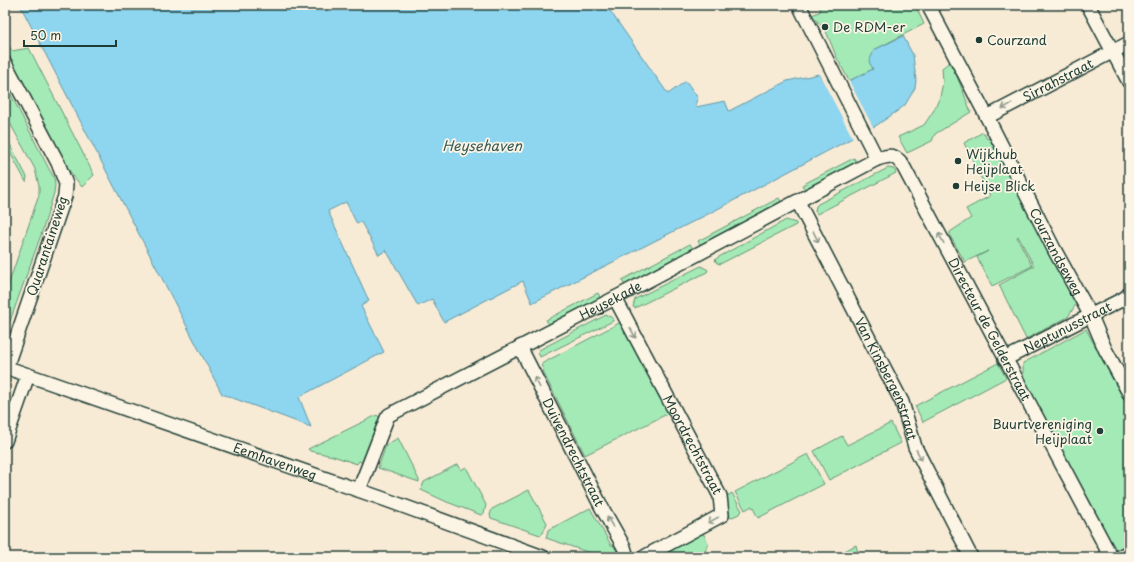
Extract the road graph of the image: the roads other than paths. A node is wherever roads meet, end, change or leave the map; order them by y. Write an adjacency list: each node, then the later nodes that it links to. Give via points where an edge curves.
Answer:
1 (799, 5): 9 (street)
2 (928, 5): 8 (street, Courzandseweg)
3 (1088, 5): 5 (street)
4 (1129, 43): 5 (street, Sirrahstraat)
5 (1112, 51): 7 (street); 8 (street, Sirrahstraat, one-way to 8)
6 (5, 63): 17 (street, Quarantaineweg, via 58,163 66,184 65,196)
7 (1129, 82)
8 (987, 116): 14 (street, Courzandseweg)
9 (877, 159): 10 (street, Heysekade, via 891,156); 11 (street, Heysekade)
10 (902, 164): 16 (street, Directeur de Gelderstraat, one-way to 10)
11 (798, 202): 13 (street, Heysekade); 26 (street, Van Kinsbergenstraat, one-way to 26, via 902,402 915,447)
12 (1129, 294): 14 (street, Neptunusstraat)
13 (615, 298): 15 (street, Heysekade); 25 (street, Moordrechtstraat, one-way to 25, via 720,496 722,515)
14 (1091, 316): 16 (street, Neptunusstraat); 19 (street, Courzandseweg, via 1105,349)
15 (520, 347): 21 (street, Heysekade, via 389,415); 24 (street, Duivendrechtstraat, one-way to 15)
16 (1005, 360): 27 (street, Directeur de Gelderstraat)
17 (5, 368): 18 (street, Eemhavenweg)
18 (28, 376): 20 (street); 21 (street, Eemhavenweg)
19 (1129, 393)
20 (5, 441)
21 (359, 490): 23 (street, Eemhavenweg)
22 (1129, 552): 28 (street)
23 (543, 557)
24 (627, 557)
25 (644, 557)
26 (971, 557)
27 (1111, 557)
28 (1119, 557)

